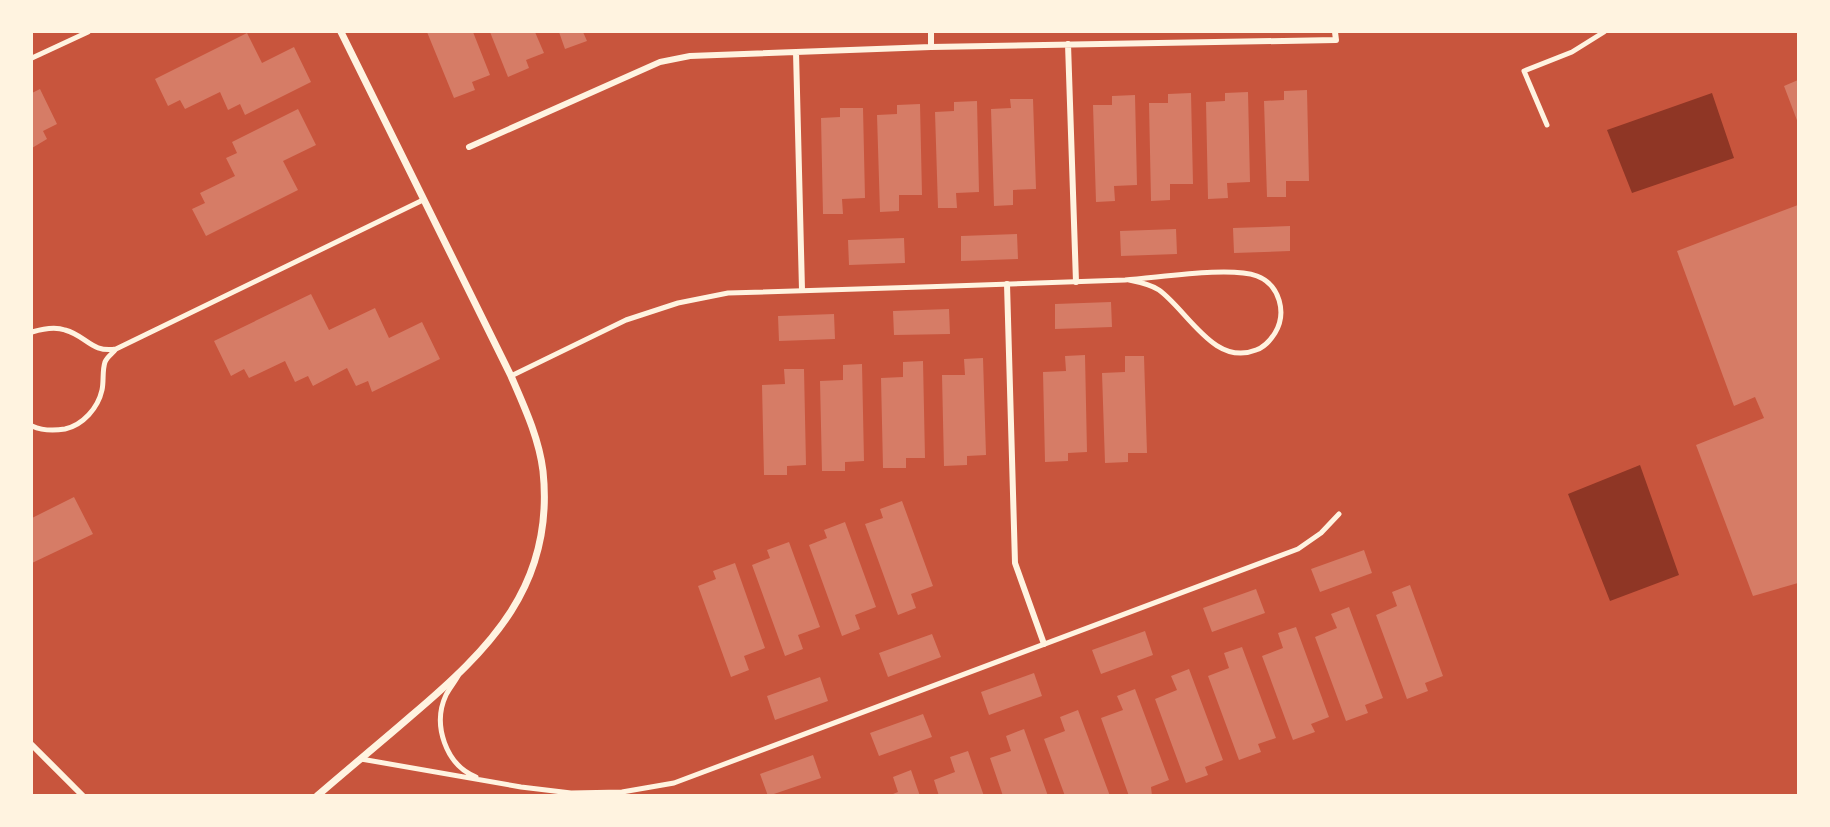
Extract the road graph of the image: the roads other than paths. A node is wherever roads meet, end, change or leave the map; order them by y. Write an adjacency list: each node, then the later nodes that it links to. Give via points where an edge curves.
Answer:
1 (88, 32): 9 (lane)
2 (341, 32): 12 (street)
3 (930, 32): 7 (street)
4 (1335, 32): 6 (street, via 1336,40)
5 (1604, 32): 10 (lane, via 1572,52 1524,71)
6 (1068, 44): 7 (street); 14 (street)
7 (931, 47): 8 (street)
8 (796, 52): 11 (street, via 690,56 660,62); 16 (street)
9 (32, 58)
10 (1546, 125)
11 (468, 148)
12 (424, 200): 18 (lane); 19 (street)
13 (1129, 280): 13 (lane, via 1242,272 1260,277 1281,301 1278,328 1261,348 1247,354 1232,353 1219,348 1159,290); 14 (lane)
14 (1076, 282): 15 (lane)
15 (1007, 284): 16 (lane); 22 (street, via 1015,563)
16 (803, 290): 19 (lane, via 728,293 678,303 626,320)
17 (32, 332): 18 (lane, via 64,329 98,349)
18 (116, 349): 20 (lane, via 103,366 102,392 85,419 53,431)
19 (511, 376): 23 (street, via 532,425 543,470 544,514 536,562 515,607 491,642)
20 (32, 426)
21 (1339, 514): 22 (lane, via 1298,549)
22 (1044, 644): 26 (lane, via 674,783 622,792 571,793)
23 (459, 675): 25 (street); 26 (lane, via 445,696 442,737 456,763)
24 (32, 745): 27 (street)
25 (361, 759): 26 (lane); 28 (street)
26 (485, 781)
27 (83, 796)
28 (317, 796)

